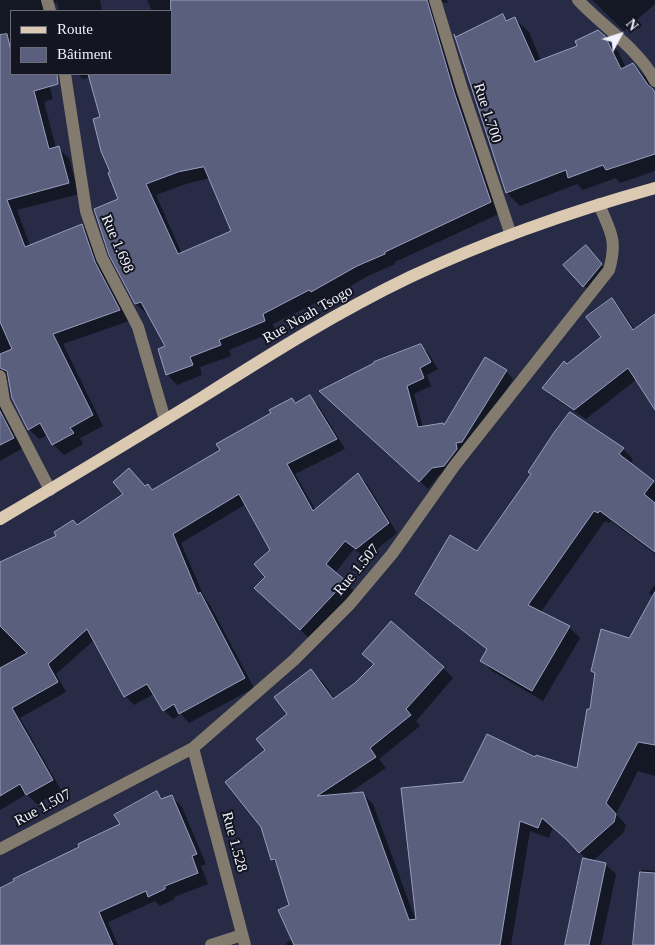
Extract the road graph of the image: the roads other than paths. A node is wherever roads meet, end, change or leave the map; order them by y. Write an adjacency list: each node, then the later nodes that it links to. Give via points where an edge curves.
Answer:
1 (435, 0): 7 (street, Rue 1.700)
2 (578, 0): 4 (street, via 627,46)
3 (65, 75): 9 (street, Rue 1.698, via 86,211 102,258 138,327)
4 (655, 81)
5 (655, 188): 6 (main road, Rue Noah Tsogo)
6 (599, 204): 7 (main road, Rue Noah Tsogo); 12 (street, Rue 1.507, via 613,237 614,253 609,270 455,465 392,554 350,604 294,660)
7 (511, 235): 9 (main road, Rue Noah Tsogo, via 411,277 364,301)
8 (0, 376): 10 (street, via 4,401)
9 (165, 420): 10 (main road, Rue Noah Tsogo)
10 (50, 490): 11 (main road, Rue Noah Tsogo)
11 (0, 518)
12 (193, 748): 13 (street, Rue 1.507); 14 (street, Rue 1.528)
13 (0, 849)
14 (243, 940): 15 (street)
15 (211, 945)

